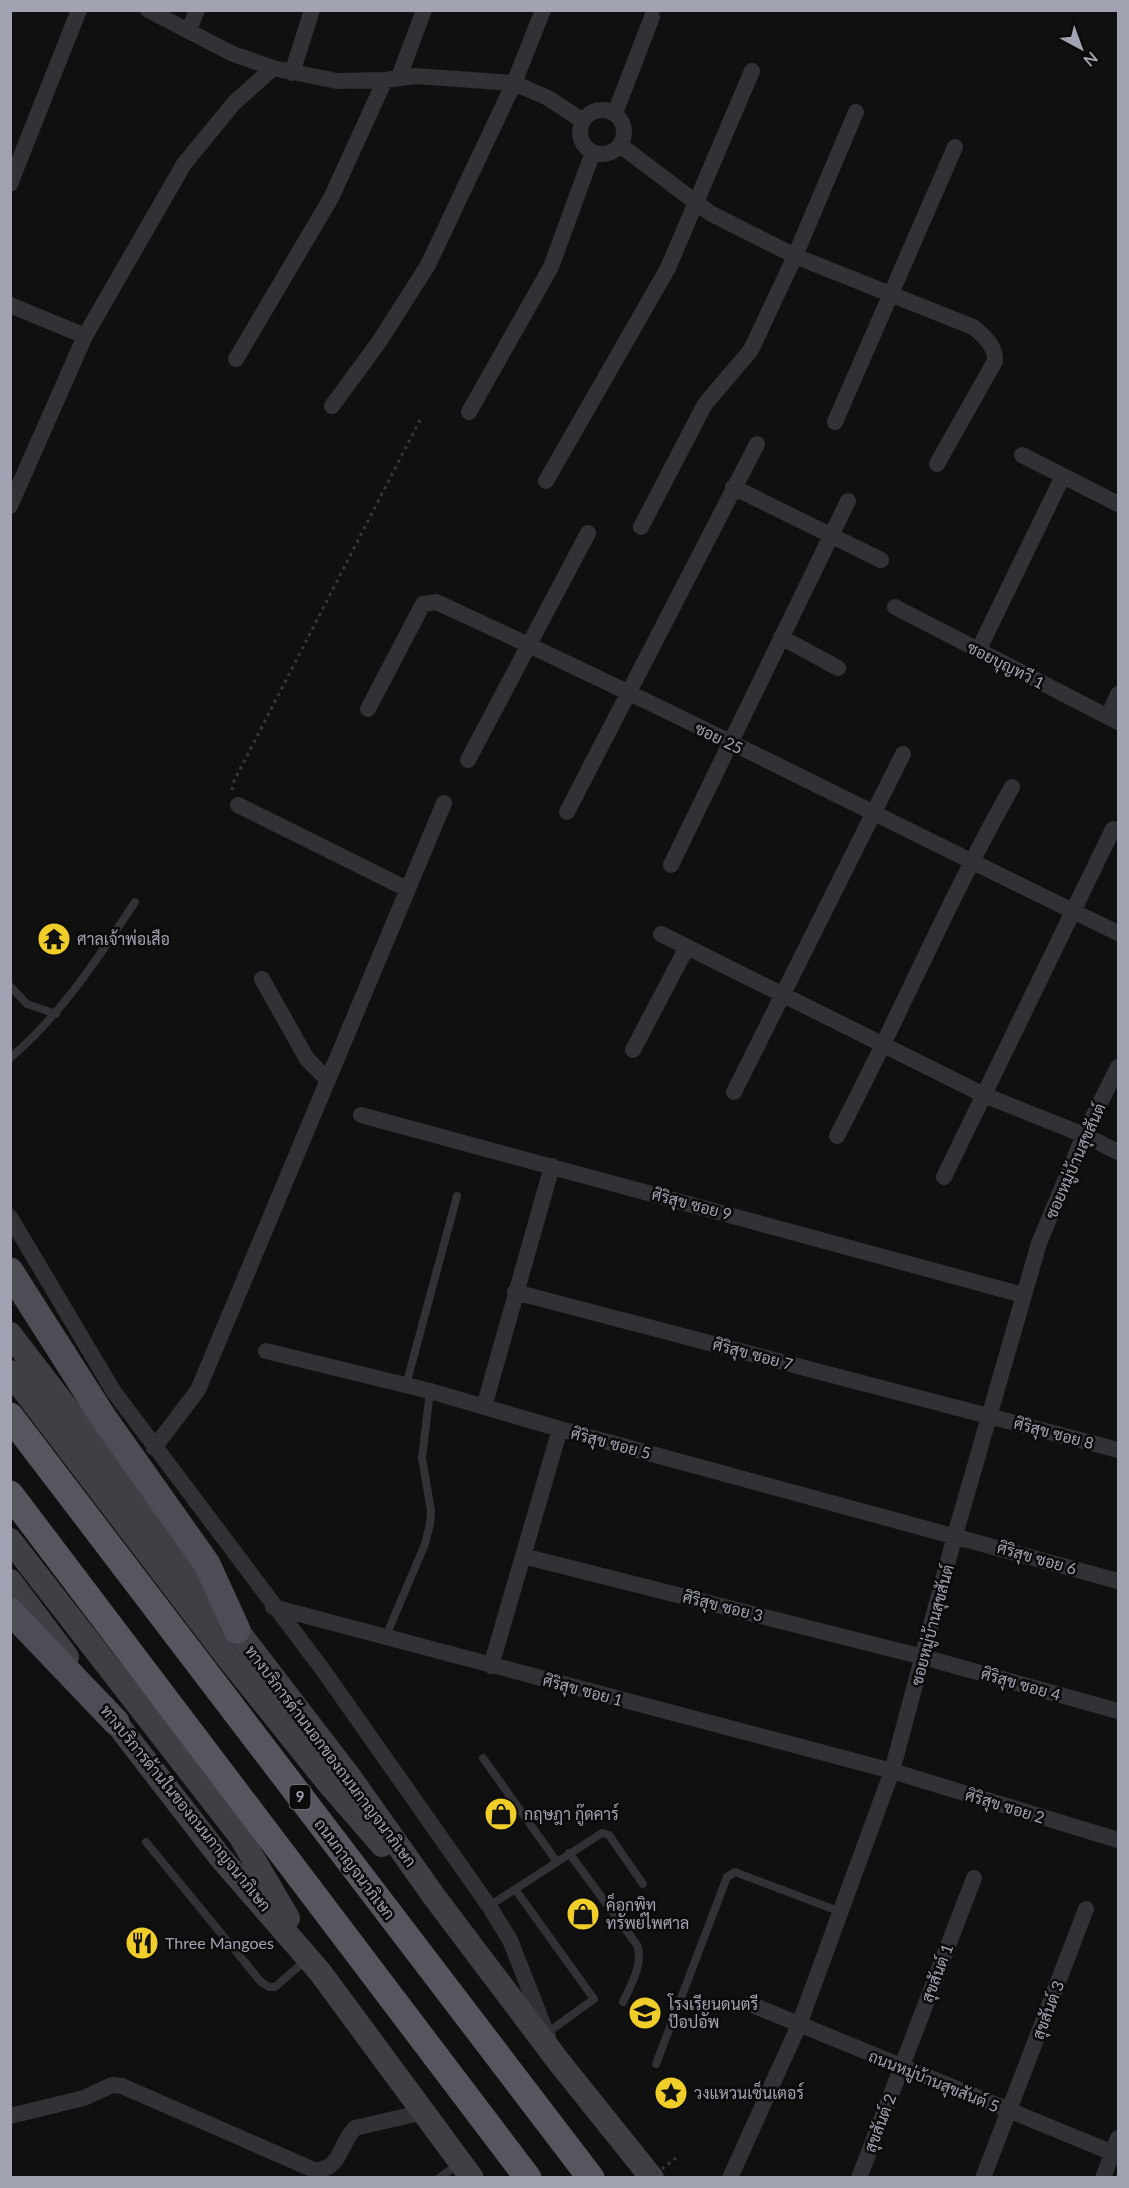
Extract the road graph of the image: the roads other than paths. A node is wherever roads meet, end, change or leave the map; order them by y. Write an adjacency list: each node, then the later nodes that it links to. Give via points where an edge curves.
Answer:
1 (79, 10): 20 (street)
2 (148, 10): 8 (street)
3 (197, 10): 8 (street)
4 (312, 10): 11 (street)
5 (424, 10): 12 (street)
6 (543, 10): 13 (street)
7 (652, 17): 15 (street)
8 (189, 30): 9 (street, via 232,54)
9 (273, 68): 11 (street); 25 (street, via 234,103 184,164)
10 (752, 71): 21 (street)
11 (292, 73): 12 (street, via 337,81)
12 (392, 78): 13 (street); 26 (street, via 331,198)
13 (514, 83): 16 (street, via 548,98); 27 (street, via 428,265)
14 (856, 112): 22 (street)
15 (615, 113): 16 (street, via 594,111); 17 (street, via 625,132)
16 (583, 121): 19 (street, via 580,135)
17 (620, 145): 19 (street, via 608,153); 21 (street)
18 (955, 147): 23 (street)
19 (593, 152): 28 (street, via 551,267)
20 (10, 184)
21 (695, 204): 22 (street); 34 (street, via 668,268)
22 (795, 256): 23 (street); 39 (street, via 751,350 705,404)
23 (890, 295): 29 (street); 32 (street, via 973,327 986,337 995,355 990,371)
24 (10, 305): 25 (street)
25 (85, 336): 38 (street)
26 (236, 358)
27 (332, 406)
28 (469, 412)
29 (835, 422)
30 (757, 444): 35 (street)
31 (1022, 455): 33 (street)
32 (937, 465)
33 (1063, 476): 37 (street); 46 (street)
34 (546, 481)
35 (733, 487): 41 (street); 48 (street)
36 (848, 501): 41 (street)
37 (1119, 504)
38 (10, 506)
39 (641, 527)
40 (588, 533): 45 (street)
41 (831, 537): 42 (street); 44 (street)
42 (881, 560)
43 (895, 607): 46 (street, ซอยบุญทวี 1)
44 (782, 637): 47 (street); 52 (street)
45 (530, 646): 48 (street, ซอย 25); 50 (street, ซอย 25, via 426,602); 54 (street)
46 (978, 651): 51 (street, ซอยบุญทวี 1)
47 (838, 668)
48 (627, 693): 52 (street, ซอย 25); 58 (street)
49 (1119, 694): 51 (street)
50 (368, 709)
51 (1113, 719)
52 (729, 743): 59 (street, ซอย 25); 62 (street)
53 (903, 754): 59 (street)
54 (468, 760)
55 (1012, 787): 61 (street)
56 (444, 803): 63 (street)
57 (238, 805): 63 (street)
58 (567, 812)
59 (873, 813): 61 (street, ซอย 25); 71 (street)
60 (1113, 829): 65 (street)
61 (969, 862): 65 (street, ซอย 25); 73 (street)
62 (671, 865)
63 (407, 889): 77 (street)
64 (135, 902): 72 (lane)
65 (1072, 911): 66 (street, ซอย 25); 79 (street)
66 (1119, 933)
67 (661, 934): 68 (street)
68 (687, 947): 71 (street); 74 (street)
69 (262, 979): 77 (street, via 307,1059)
70 (10, 986): 72 (lane, via 27,1004)
71 (783, 995): 73 (street); 78 (street)
72 (56, 1014): 75 (lane)
73 (884, 1046): 79 (street); 82 (street)
74 (633, 1050)
75 (10, 1058)
76 (1119, 1067): 81 (street, ซอยหมู่บ้านสุขสันต์)
77 (327, 1079): 100 (street, via 198,1390)
78 (734, 1092)
79 (984, 1095): 81 (street); 85 (street)
80 (361, 1115): 84 (street, ศิริสุข ซอย 9)
81 (1084, 1135): 83 (street); 90 (street, ซอยหมู่บ้านสุขสันต์, via 1039,1243)
82 (837, 1136)
83 (1119, 1152)
84 (552, 1166): 89 (street); 90 (street, ศิริสุข ซอย 9)
85 (944, 1177)
86 (458, 1196): 94 (lane)
87 (10, 1217): 100 (street, via 114,1392)
88 (14, 1276): 110 (main road, via 103,1417 207,1564)
89 (515, 1292): 96 (street); 98 (street, ศิริสุข ซอย 7)
90 (1023, 1294): 98 (street, ซอยหมู่บ้านสุขสันต์)
91 (10, 1334): 110 (main road, ทางบริการด้านนอกของถนนกาญจนาภิเษก)
92 (266, 1352): 94 (street, ศิริสุข ซอย 5)
93 (10, 1372): 125 (main road, via 335,1792)
94 (406, 1385): 95 (street, ศิริสุข ซอย 5)
95 (430, 1391): 96 (street, ศิริสุข ซอย 5); 111 (lane, via 422,1458 430,1524)
96 (484, 1407): 99 (street, ศิริสุข ซอย 5)
97 (10, 1416): 144 (highway, ถนนกาญจนาภิเษก / 9)
98 (990, 1416): 101 (street, ศิริสุข ซอย 8); 103 (street, ซอยหมู่บ้านสุขสันต์)
99 (560, 1429): 103 (street, ศิริสุข ซอย 5); 105 (street)
100 (154, 1448): 108 (street)
101 (1119, 1450)
102 (10, 1494): 143 (highway)
103 (955, 1535): 107 (street, ศิริสุข ซอย 6); 112 (street, ซอยหมู่บ้านสุขสันต์)
104 (10, 1540): 129 (main road, via 240,1836)
105 (523, 1556): 112 (street, ศิริสุข ซอย 3); 113 (street)
106 (10, 1581): 115 (main road, ทางบริการด้านในของถนนกาญจนาภิเษก)
107 (1119, 1581)
108 (273, 1607): 111 (street, ศิริสุข ซอย 1); 126 (street, via 323,1670)
109 (10, 1611): 115 (main road)
110 (237, 1629): 125 (main road, ทางบริการด้านนอกของถนนกาญจนาภิเษก)
111 (386, 1636): 113 (street, ศิริสุข ซอย 1)
112 (923, 1657): 114 (street, ศิริสุข ซอย 4); 117 (street, ซอยหมู่บ้านสุขสันต์)
113 (492, 1666): 117 (street, ศิริสุข ซอย 1)
114 (1119, 1712)
115 (116, 1722): 129 (main road, ทางบริการด้านในของถนนกาญจนาภิเษก, via 220,1857)
116 (483, 1758): 121 (lane)
117 (892, 1771): 118 (street, ศิริสุข ซอย 2); 128 (street, ซอยหมู่บ้านสุขสันต์)
118 (1119, 1840)
119 (146, 1842): 129 (lane, via 261,1982 275,1987)
120 (569, 1853): 121 (lane); 123 (lane, via 602,1833 609,1835); 130 (lane, via 640,1952 636,1974)
121 (557, 1862): 124 (lane)
122 (974, 1878): 136 (street, สุขสันต์ 1)
123 (643, 1884)
124 (515, 1889): 126 (lane); 133 (lane, via 594,1999)
125 (433, 1895): 134 (main road, ทางบริการด้านนอกของถนนกาญจนาภิเษก)
126 (489, 1906): 133 (street, via 510,1940)
127 (1086, 1909): 138 (street, สุขสันต์ 3)
128 (841, 1911): 132 (street, ซอยหมู่บ้านสุขสันต์); 135 (lane, via 735,1872 727,1877)
129 (314, 1965): 137 (main road, ทางบริการด้านในของถนนกาญจนาภิเษก)
130 (623, 2002)
131 (750, 2004): 132 (street, ถนนหมู่บ้านสุขสันต์ 5)
132 (799, 2025): 136 (street, ถนนหมู่บ้านสุขสันต์ 5); 146 (street, ซอยหมู่บ้านสุขสันต์)
133 (547, 2033): 134 (street)
134 (559, 2062): 145 (main road, ทางบริการด้านนอกของถนนกาญจนาภิเษก)
135 (656, 2064)
136 (901, 2068): 138 (street, ถนนหมู่บ้านสุขสันต์ 5); 147 (street, สุขสันต์ 2)
137 (424, 2112): 139 (street, via 356,2128 337,2162 323,2170 314,2170 122,2086 112,2085 84,2098); 141 (main road, ทางบริการด้านในของถนนกาญจนาภิเษก)
138 (1010, 2112): 140 (street, ถนนหมู่บ้านสุขสันต์ 5); 148 (street, สุขสันต์ 3)
139 (10, 2116)
140 (1117, 2149): 149 (street)
141 (466, 2170): 142 (lane)
142 (439, 2178)
143 (528, 2178)
144 (591, 2178)
145 (651, 2178)
146 (730, 2178)
147 (859, 2178)
148 (983, 2178)
149 (1103, 2178)

